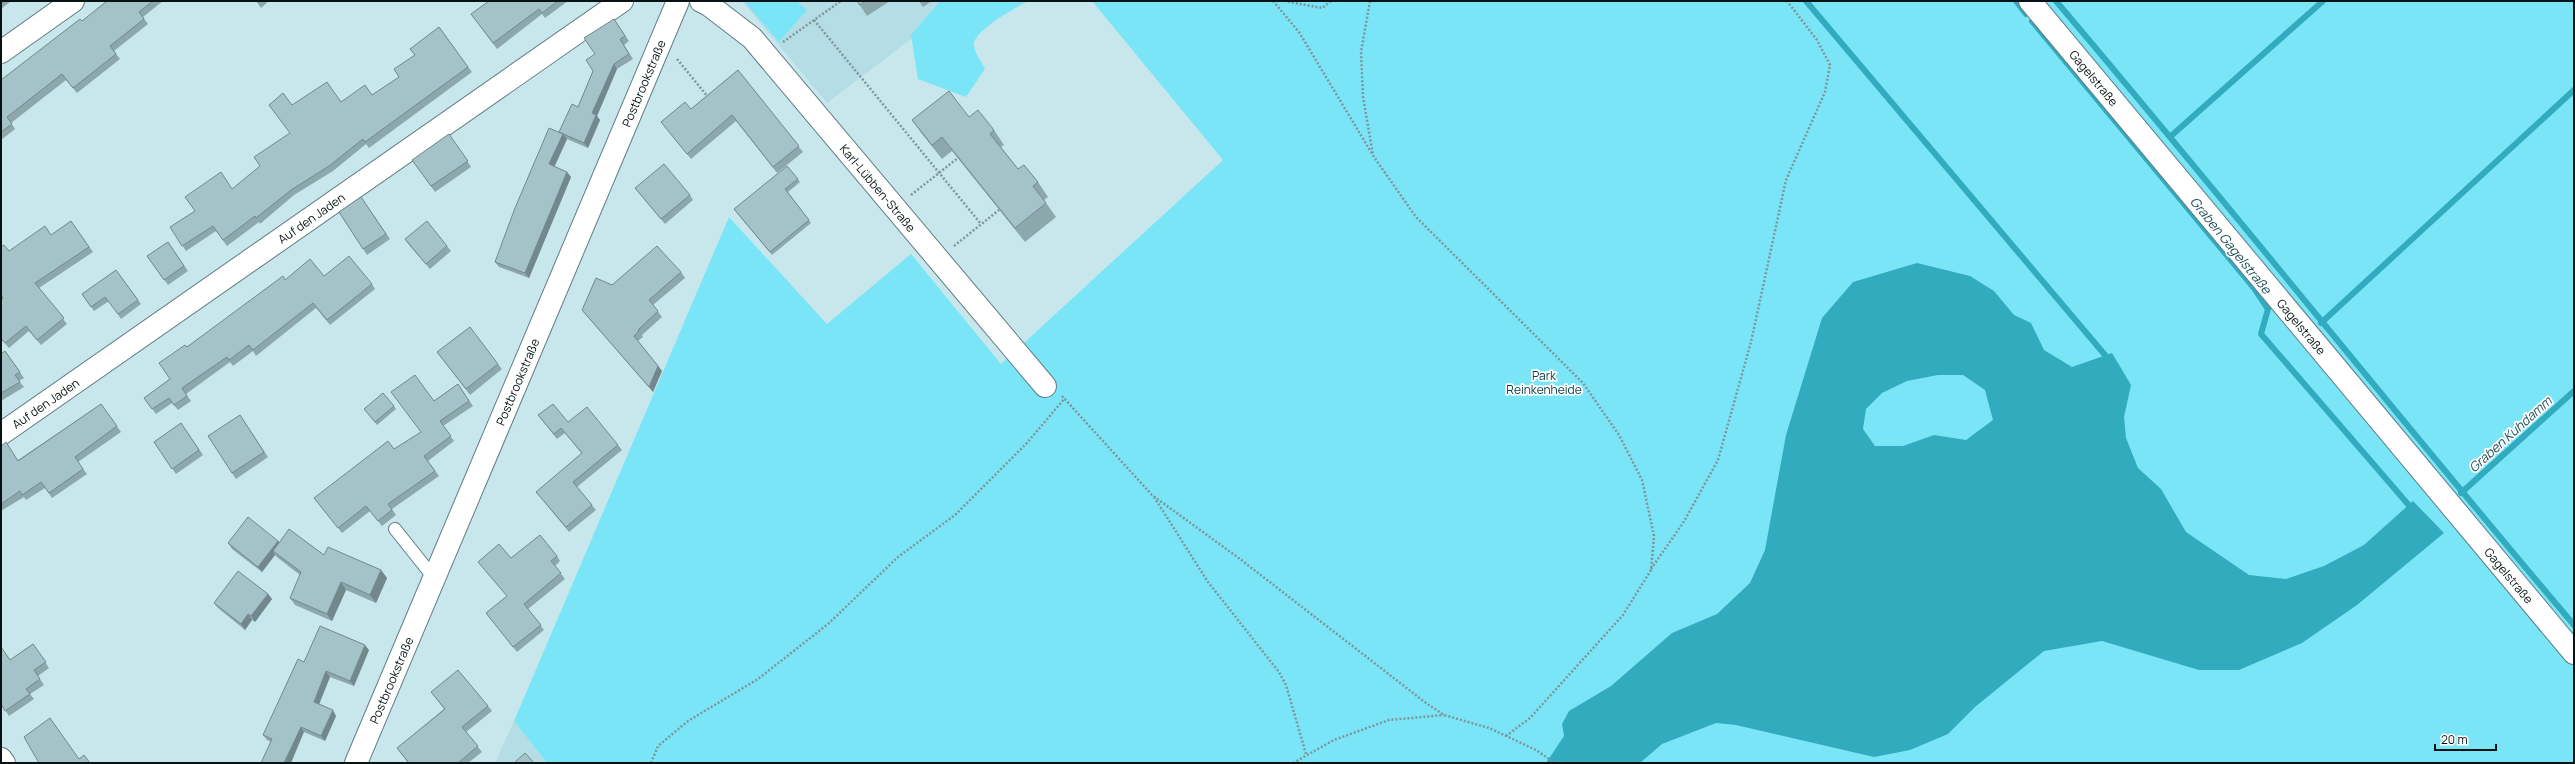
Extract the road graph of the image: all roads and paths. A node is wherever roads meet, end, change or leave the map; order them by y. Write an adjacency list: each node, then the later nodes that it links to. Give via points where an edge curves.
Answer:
1 (73, 1): 14 (street)
2 (622, 1): 26 (street, Auf den Jaden)
3 (678, 1): 13 (street, Postbrookstraße)
4 (701, 1): 15 (street, Karl-Lübben-Straße, via 752,38)
5 (841, 1): 12 (path)
6 (1273, 1): 17 (path, via 1300,32)
7 (1284, 1): 8 (path, via 1322,8)
8 (1331, 1)
9 (1370, 1): 17 (path, via 1361,52 1363,97)
10 (1787, 1): 29 (path, via 1817,40 1830,65 1825,92 1786,180 1751,342 1718,460 1683,522)
11 (2030, 1): 31 (street, Gagelstraße)
12 (814, 20): 15 (path); 19 (path)
13 (662, 40): 16 (path); 30 (street, Postbrookstraße)
14 (1, 52)
15 (766, 54): 20 (street, Karl-Lübben-Straße)
16 (711, 101)
17 (1374, 157): 29 (path, via 1416,217 1583,383 1619,435 1642,480 1654,536)
18 (958, 158): 19 (path)
19 (939, 172): 20 (path); 22 (path)
20 (895, 208): 23 (street, Karl-Lübben-Straße)
21 (999, 210): 22 (path)
22 (981, 224): 23 (path)
23 (938, 259): 24 (street, Karl-Lübben-Straße)
24 (1044, 386): 25 (path)
25 (1065, 398): 27 (path); 38 (path, via 1026,444 955,514 898,557 828,624 758,679 688,721 658,746)
26 (1, 434)
27 (1152, 495): 32 (path); 34 (path, via 1208,582 1279,672 1294,707)
28 (395, 529): 30 (lane)
29 (1651, 570): 33 (path, via 1623,615 1530,718)
30 (434, 578): 37 (street, Postbrookstraße)
31 (2574, 653)
32 (1444, 715): 33 (path, via 1489,728); 34 (path, via 1389,720 1334,740)
33 (1506, 736): 40 (path, via 1536,750)
34 (1306, 754): 39 (path)
35 (1, 759): 36 (street)
36 (4, 763)
37 (356, 763)
38 (651, 763)
39 (1293, 763)
40 (1555, 763)

